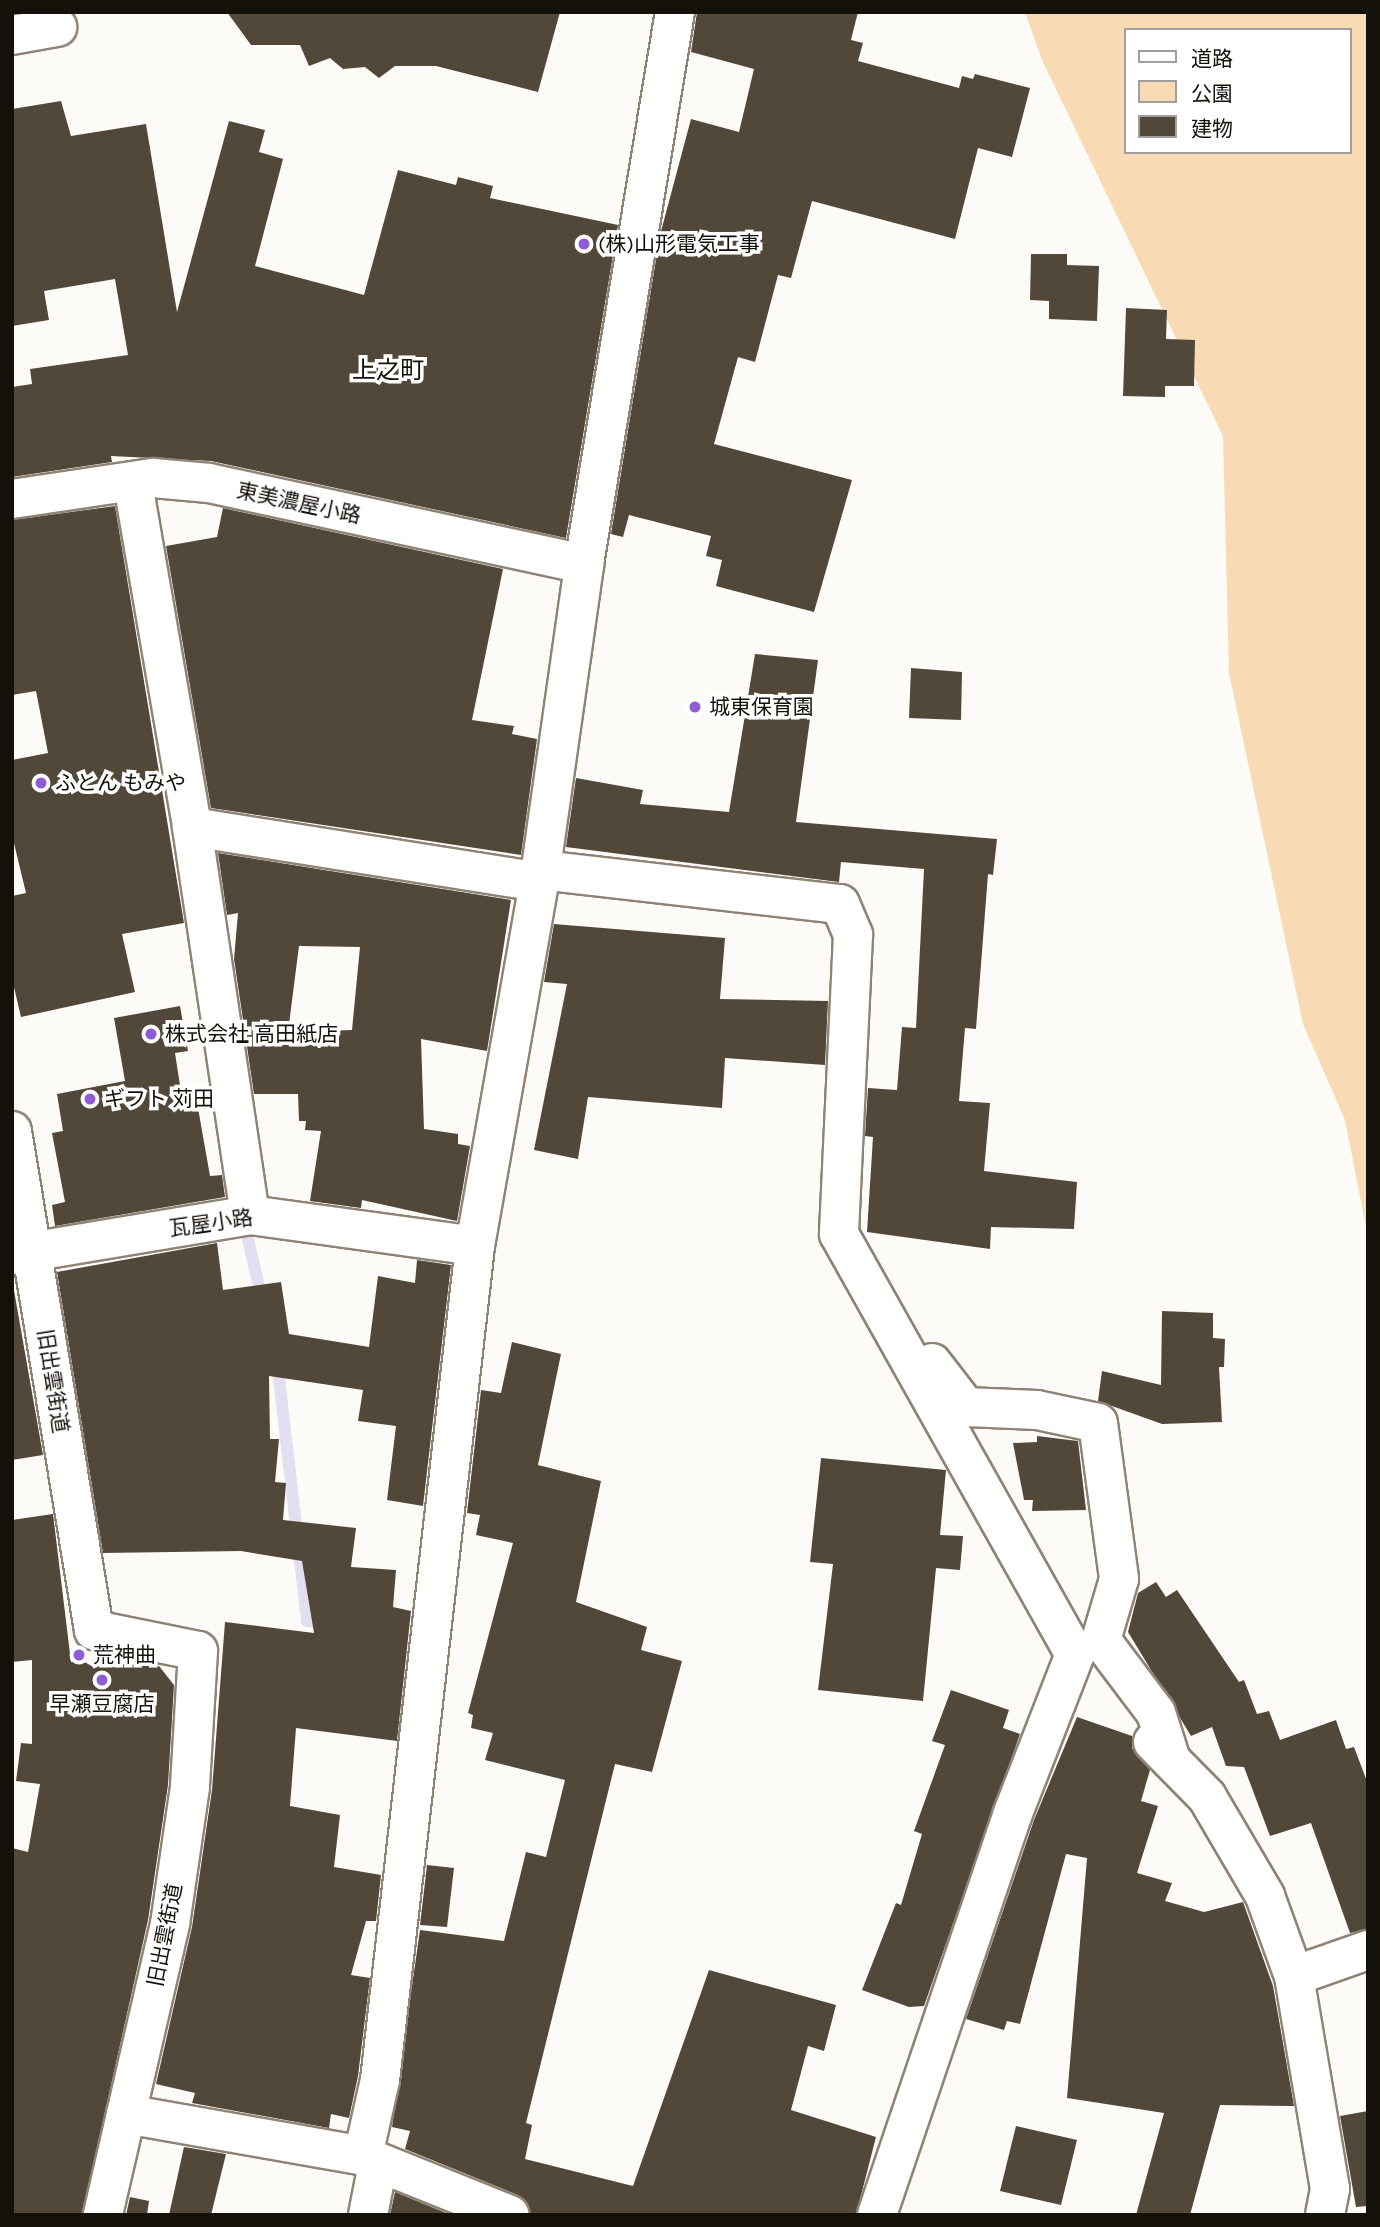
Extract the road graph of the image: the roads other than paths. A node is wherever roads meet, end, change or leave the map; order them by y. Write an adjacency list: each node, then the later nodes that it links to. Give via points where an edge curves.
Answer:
1 (675, 12): 6 (street)
2 (57, 27): 3 (street)
3 (12, 34)
4 (133, 484): 5 (street, 東美濃屋小路); 6 (street, 東美濃屋小路, via 153,478 209,483); 7 (street)
5 (12, 499)
6 (584, 564): 8 (street)
7 (192, 827): 8 (street); 10 (street)
8 (540, 876): 11 (street); 13 (street, via 840,904 853,935 839,1234)
9 (12, 1131): 12 (street, 旧出雲街道)
10 (250, 1214): 11 (street, 瓦屋小路); 12 (street, 瓦屋小路)
11 (475, 1246): 19 (street)
12 (22, 1254): 18 (street, 旧出雲街道, via 94,1630 198,1651 190,1787 170,1924)
13 (871, 1291): 14 (street); 15 (street, via 901,1298 923,1352 966,1407 1037,1410 1098,1423 1119,1579 1101,1640 1156,1713)
14 (1075, 1654): 15 (street); 23 (street, via 1013,1812)
15 (1171, 1760): 17 (street, via 1207,1797 1265,1896)
16 (1368, 1950): 17 (street)
17 (1294, 1976): 24 (street, via 1330,2189)
18 (126, 2114): 19 (street); 20 (street, 旧出雲街道)
19 (371, 2160): 21 (street); 22 (street)
20 (103, 2215)
21 (368, 2215)
22 (510, 2215)
23 (877, 2215)
24 (1325, 2215)

